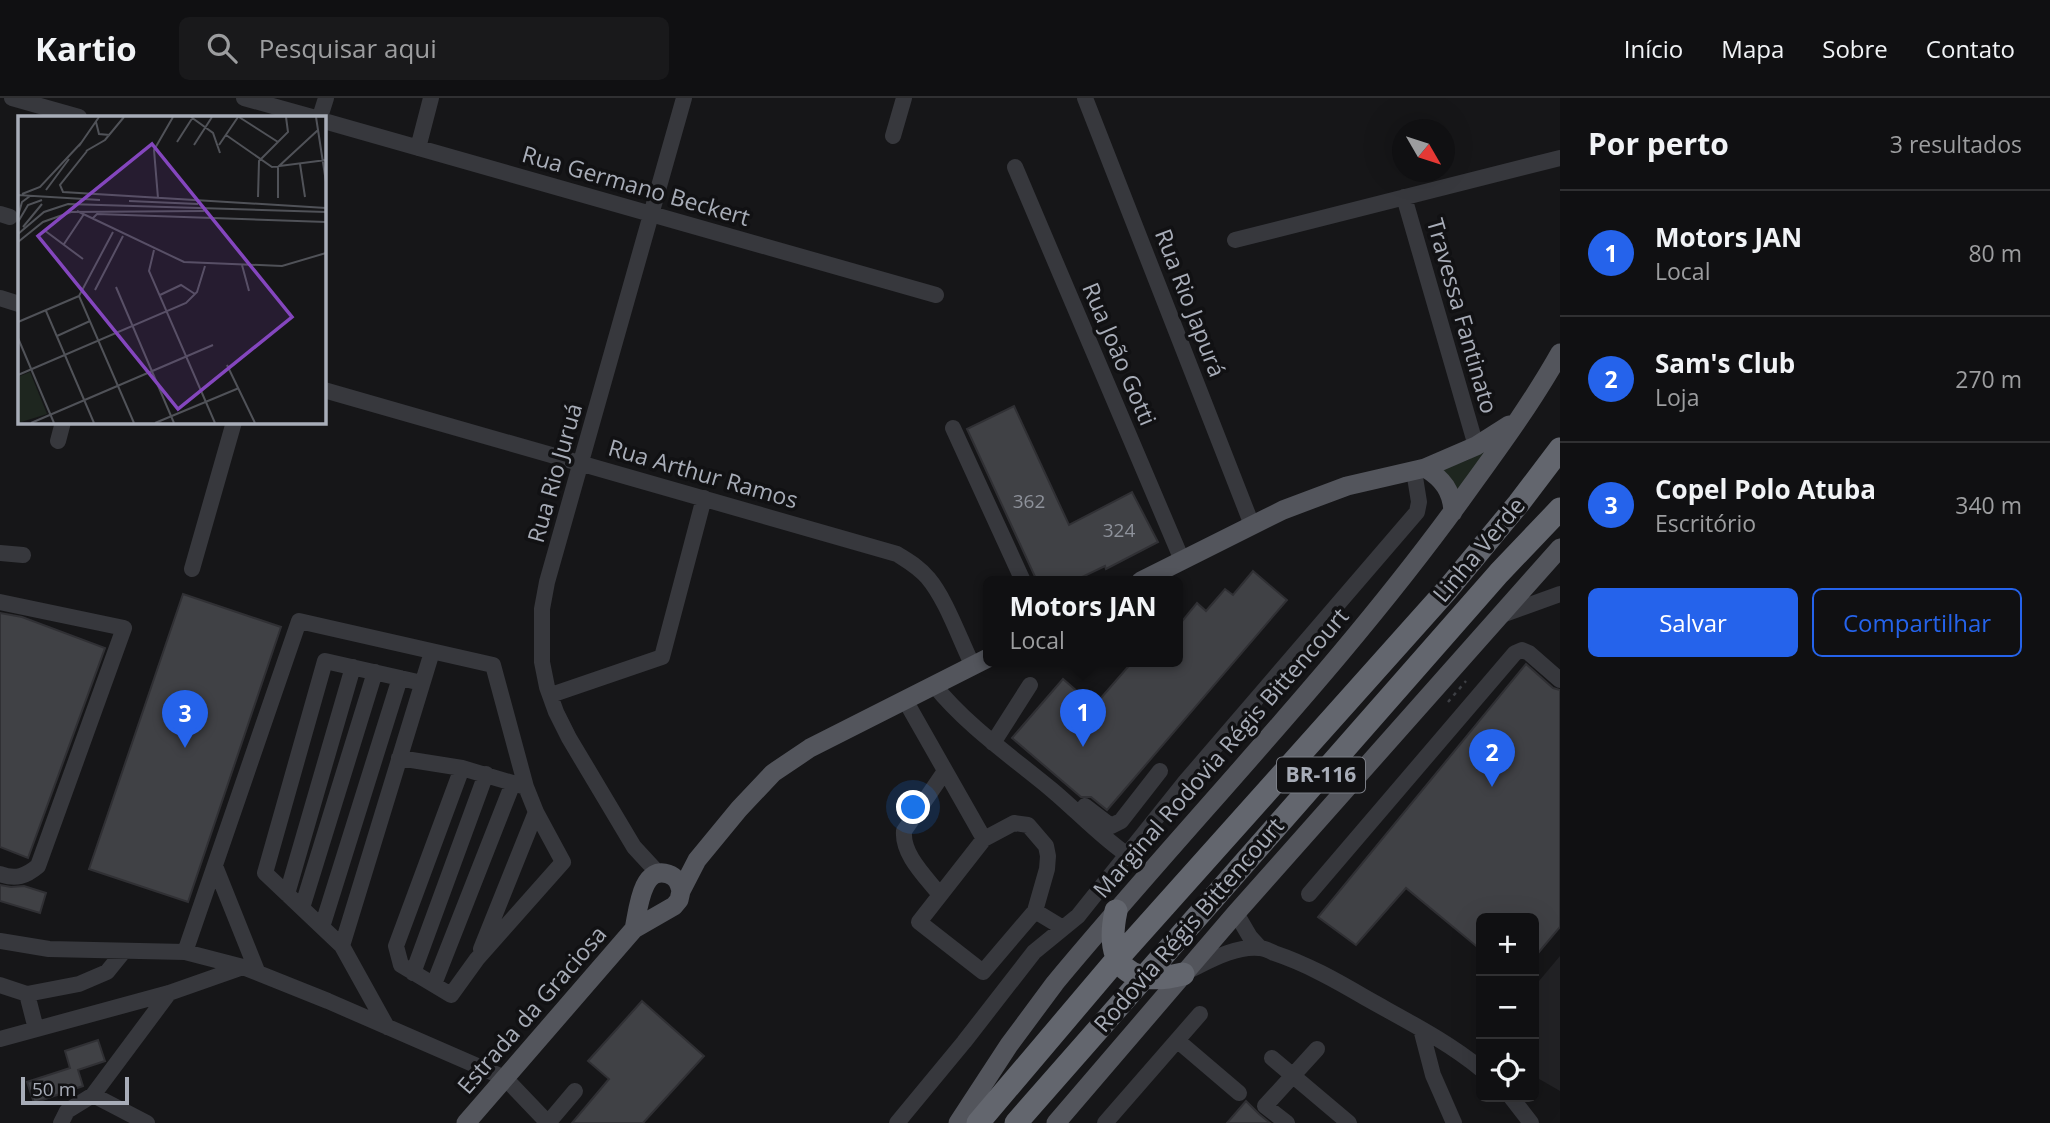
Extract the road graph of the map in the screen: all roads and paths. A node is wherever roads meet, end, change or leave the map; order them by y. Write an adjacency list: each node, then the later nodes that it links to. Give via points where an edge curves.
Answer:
1 (12, 98): 8 (street)
2 (244, 98): 9 (street)
3 (326, 98): 10 (street)
4 (431, 98): 13 (street)
5 (684, 98): 17 (street, Rua Rio Juruá)
6 (904, 98): 12 (street)
7 (1085, 98): 37 (street, Rua Rio Japurá)
8 (75, 116)
9 (308, 116)
10 (323, 116)
11 (326, 120): 13 (street, Rua Germano Beckert)
12 (893, 136)
13 (418, 148): 17 (street, Rua Germano Beckert)
14 (1560, 158): 16 (street)
15 (1015, 167): 41 (street, Rua João Gotti)
16 (1404, 197): 18 (street); 29 (street, Travessa Fantinato)
17 (652, 214): 19 (street, Rua Germano Beckert); 31 (street, Rua Rio Juruá)
18 (1235, 240)
19 (936, 295)
20 (0, 298): 21 (street)
21 (18, 304)
22 (1560, 353): 24 (main road, Marginal Rodovia Régis Bittencourt)
23 (326, 391): 31 (street, Rua Arthur Ramos)
24 (1521, 416): 29 (main road); 36 (main road, Marginal Rodovia Régis Bittencourt)
25 (63, 424): 28 (street)
26 (233, 424): 42 (street)
27 (953, 428): 44 (street)
28 (58, 441)
29 (1476, 446): 32 (main road)
30 (1560, 449): 49 (highway, Linha Verde / BR-116, via 1461,574)
31 (581, 463): 34 (street, Rua Arthur Ramos); 59 (street, Rua Rio Juruá, via 542,609 542,662)
32 (1420, 470): 36 (main road, via 1444,483); 37 (main road, via 1337,490); 71 (street, via 1417,512)
33 (1560, 490): 43 (highway, BR-116)
34 (704, 498): 51 (street, Rua Arthur Ramos, via 880,548 914,564 928,578); 59 (street, via 662,657)
35 (1560, 509): 43 (highway, Rodovia Régis Bittencourt / BR-116)
36 (1453, 512): 83 (main road, Marginal Rodovia Régis Bittencourt, via 1389,596)
37 (1252, 525): 41 (main road)
38 (1560, 548): 48 (main road)
39 (0, 554): 40 (street)
40 (23, 555)
41 (1182, 560): 45 (main road)
42 (192, 569)
43 (1500, 573): 98 (highway, Rodovia Régis Bittencourt / BR-116)
44 (1021, 576)
45 (1151, 576)
46 (1560, 594): 48 (street)
47 (0, 601): 74 (street, via 124,628 38,866 26,876)
48 (1500, 616): 84 (main road)
49 (1395, 648): 93 (highway, Rodovia Régis Bittencourt / BR-116)
50 (432, 652): 56 (street); 67 (street, via 493,665); 73 (street, via 299,621)
51 (981, 662): 57 (main road)
52 (353, 667): 53 (street); 77 (street); 77 (street, via 325,661 265,873)
53 (375, 672): 54 (street); 80 (street)
54 (400, 678): 56 (street); 85 (street)
55 (1560, 680): 78 (street, via 1529,653 1515,653)
56 (422, 683): 62 (street)
57 (934, 685): 60 (main road); 61 (street)
58 (1030, 685): 61 (street)
59 (551, 695): 75 (street, Rua Rio Juruá, via 569,738)
60 (905, 700): 64 (street); 72 (main road, via 810,748 773,773)
61 (993, 743): 68 (street)
62 (399, 758): 63 (street); 89 (street)
63 (462, 768): 66 (street); 96 (street, via 396,946 401,965)
64 (945, 771): 70 (street); 79 (street, via 903,839)
65 (1160, 771): 68 (street, via 1121,821 1111,826 1072,795)
66 (486, 774): 67 (street); 96 (street)
67 (520, 785): 69 (street); 99 (street)
68 (1053, 791): 71 (street)
69 (536, 812): 94 (street); 94 (street, via 563,862)
70 (984, 839): 79 (street); 82 (street, via 1021,823 1045,846 1047,869)
71 (1126, 854): 86 (street)
72 (697, 860): 75 (main road); 76 (main road)
73 (215, 866): 92 (street); 95 (street)
74 (0, 874)
75 (653, 880): 76 (main road, via 674,876); 81 (main road, via 645,900); 87 (main road, Estrada da Graciosa)
76 (681, 891): 81 (main road, via 679,900)
77 (288, 894): 80 (street)
78 (1309, 894)
79 (940, 895): 82 (street, via 919,922 983,972)
80 (302, 908): 85 (street)
81 (666, 910): 87 (main road, Estrada da Graciosa)
82 (1035, 911): 86 (street)
83 (1116, 911): 93 (highway, via 1112,940); 123 (main road, Marginal Rodovia Régis Bittencourt, via 1035,1009)
84 (1236, 913): 90 (street); 97 (main road)
85 (322, 927): 89 (street)
86 (1063, 928): 122 (street, via 1034,952)
87 (634, 929): 113 (main road, Estrada da Graciosa)
88 (0, 941): 91 (street, via 50,949)
89 (342, 946): 104 (street)
90 (1260, 948): 97 (street, via 1216,958); 106 (street, via 1326,975)
91 (124, 951): 92 (street); 102 (street, via 107,972 79,984)
92 (185, 952): 95 (street)
93 (1117, 958): 98 (highway); 124 (highway, Rodovia Régis Bittencourt / BR-116)
94 (477, 959): 99 (street, via 451,995)
95 (250, 969): 101 (street); 104 (street)
96 (414, 973): 99 (street)
97 (1183, 974): 98 (highway); 126 (main road)
98 (1142, 978): 125 (highway, Rodovia Régis Bittencourt / BR-116)
99 (434, 984)
100 (0, 985): 102 (street)
101 (169, 993): 105 (street); 116 (street)
102 (27, 994): 105 (street)
103 (1200, 1014): 108 (street)
104 (387, 1027): 113 (street)
105 (36, 1029): 107 (street)
106 (1421, 1029): 111 (street); 130 (street, via 1433,1075)
107 (0, 1039)
108 (1178, 1041): 115 (street); 127 (street)
109 (1317, 1049): 112 (street)
110 (1272, 1058): 112 (street)
111 (1476, 1065)
112 (1292, 1076): 128 (street, via 1265,1106); 129 (street)
113 (505, 1078): 120 (main road, Estrada da Graciosa); 121 (street)
114 (575, 1091): 121 (street)
115 (1240, 1093)
116 (93, 1095): 118 (street, via 67,1111); 119 (street)
117 (1515, 1102): 131 (street)
118 (61, 1123)
119 (147, 1123)
120 (467, 1123)
121 (548, 1123)
122 (897, 1123)
123 (958, 1123)
124 (978, 1123)
125 (1016, 1123)
126 (1056, 1123)
127 (1105, 1123)
128 (1287, 1123)
129 (1349, 1123)
130 (1454, 1123)
131 (1531, 1123)

